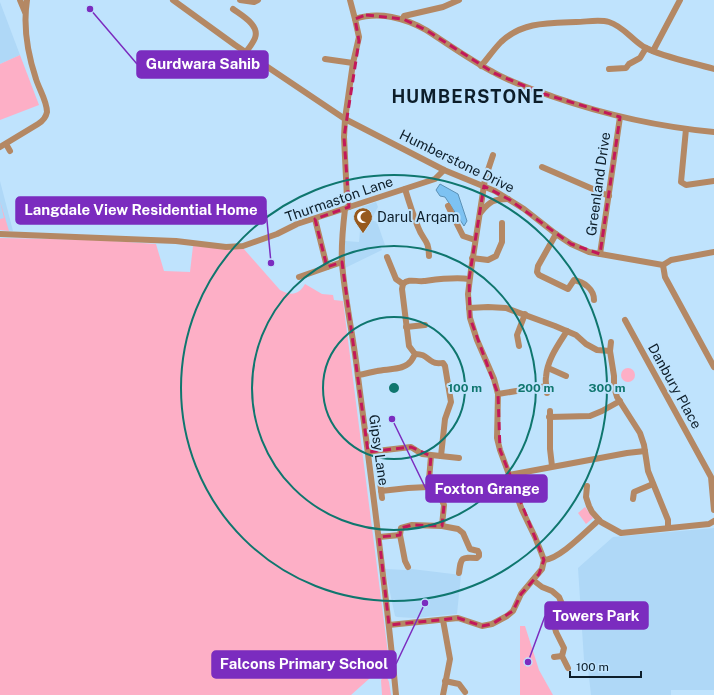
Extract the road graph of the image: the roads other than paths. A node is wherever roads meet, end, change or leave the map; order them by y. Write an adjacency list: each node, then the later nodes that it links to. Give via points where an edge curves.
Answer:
1 (20, 0): 10 (street)
2 (27, 0): 10 (street)
3 (173, 0): 15 (street, Humberstone Drive)
4 (240, 0): 5 (street)
5 (258, 0)
6 (350, 0): 11 (street, Gipsy Lane)
7 (459, 0): 12 (street, via 443,7 404,16)
8 (680, 0): 14 (street)
9 (233, 9): 15 (street, via 254,29 255,38)
10 (25, 13): 25 (street, via 31,61 46,114 38,124)
11 (355, 19): 12 (street, via 366,16); 17 (street, Gipsy Lane, via 359,37)
12 (403, 19): 18 (street, via 426,30)
13 (646, 48): 14 (street); 18 (street, via 618,26 608,22 540,23 505,38); 19 (street, via 640,58 626,68)
14 (653, 51): 20 (street)
15 (246, 52): 22 (street, Humberstone Drive)
16 (325, 59): 17 (street)
17 (354, 63): 22 (street, Gipsy Lane)
18 (481, 66): 21 (street, via 541,93)
19 (609, 69)
20 (714, 69)
21 (620, 117): 23 (street); 33 (street, Greenland Drive)
22 (345, 119): 29 (street, Humberstone Drive); 36 (street, Gipsy Lane)
23 (686, 129): 24 (street); 30 (street, via 682,184 686,186)
24 (714, 132)
25 (3, 145): 26 (street)
26 (10, 151)
27 (493, 155): 31 (street)
28 (542, 167): 33 (street)
29 (444, 170): 31 (street, Humberstone Drive); 32 (street, Thurmaston Lane, via 435,180)
30 (714, 181)
31 (484, 186): 34 (street, Humberstone Drive); 37 (street)
32 (405, 189): 36 (street, Thurmaston Lane); 45 (street, via 418,227 429,246)
33 (609, 196): 44 (street, Greenland Drive)
34 (510, 200): 37 (street, via 491,201); 41 (street, Humberstone Drive)
35 (448, 206): 42 (street, via 463,236)
36 (347, 208): 38 (street, Thurmaston Lane); 48 (street, Gipsy Lane)
37 (479, 214): 42 (street)
38 (315, 219): 40 (street, Thurmaston Lane, via 243,246 226,247 176,241); 50 (street)
39 (502, 223): 47 (street, via 502,242 496,256 488,260)
40 (0, 234)
41 (556, 234): 44 (street, Humberstone Drive, via 580,249); 54 (street, via 538,266 538,272 539,275)
42 (475, 240): 47 (street)
43 (714, 252): 49 (street, via 671,260)
44 (600, 254): 49 (street, Humberstone Drive)
45 (429, 256)
46 (387, 257): 53 (street, via 396,279)
47 (472, 258): 52 (street)
48 (342, 262): 50 (street); 69 (street, Gipsy Lane)
49 (663, 265): 67 (street, via 665,277)
50 (327, 267): 51 (street)
51 (299, 277)
52 (470, 279): 53 (street, via 411,280); 57 (street)
53 (403, 284): 61 (street)
54 (568, 289): 55 (street); 56 (street, via 576,280 588,286)
55 (565, 296)
56 (594, 300)
57 (469, 308): 58 (street, via 506,308); 71 (street, via 477,340)
58 (525, 314): 62 (street); 64 (street, via 517,335)
59 (425, 325): 61 (street)
60 (625, 325): 87 (street, Danbury Place, via 711,477)
61 (406, 327): 66 (street, via 409,346)
62 (567, 332): 65 (street, via 597,350); 68 (street, via 550,359)
63 (611, 342): 65 (street)
64 (520, 346)
65 (610, 351): 72 (street, via 614,387)
66 (415, 354): 69 (street, via 407,365); 76 (street, via 421,354 434,363 443,363 445,366 450,402 445,419)
67 (714, 367)
68 (548, 368): 70 (street); 71 (street, via 547,389)
69 (358, 375): 74 (street, Gipsy Lane)
70 (566, 376)
71 (498, 394): 79 (street, via 497,438)
72 (620, 402): 73 (street, via 640,434); 78 (street, via 590,416 549,414)
73 (645, 451): 78 (street); 81 (street)
74 (368, 452): 75 (street, via 412,447 422,454); 93 (street, Gipsy Lane)
75 (431, 456): 76 (street); 82 (street, via 428,476)
76 (441, 456): 77 (street)
77 (459, 458)
78 (552, 466): 79 (street)
79 (509, 475): 94 (street)
80 (380, 482): 84 (street)
81 (653, 484): 86 (street, via 634,492); 91 (street, via 668,520)
82 (432, 485): 84 (street); 90 (street, via 444,505)
83 (587, 486): 88 (street, via 588,506)
84 (381, 491): 85 (street)
85 (382, 498)
86 (633, 499)
87 (714, 510)
88 (599, 520): 91 (street, via 621,534); 94 (street, via 560,554)
89 (714, 521): 91 (street, via 709,524)
90 (442, 526): 92 (street, via 412,525 401,528); 96 (street, via 461,530 470,548 479,553 477,558 462,558)
91 (668, 528)
92 (400, 535): 93 (street); 95 (street, via 406,564)
93 (379, 537): 99 (street, Gipsy Lane)
94 (544, 560): 97 (street, via 542,570)
95 (398, 564)
96 (460, 573)
97 (534, 580): 98 (street, via 521,594 514,611 492,624 482,626 458,618); 100 (street, via 552,591 562,604 555,628 564,648)
98 (443, 620): 99 (street); 103 (street, via 450,659)
99 (389, 625): 105 (street, Gipsy Lane)
100 (562, 656): 101 (street); 102 (street)
101 (554, 657)
102 (568, 668)
103 (445, 681): 104 (street, via 459,684); 106 (street)
104 (465, 692)
105 (396, 695)
106 (443, 695)

